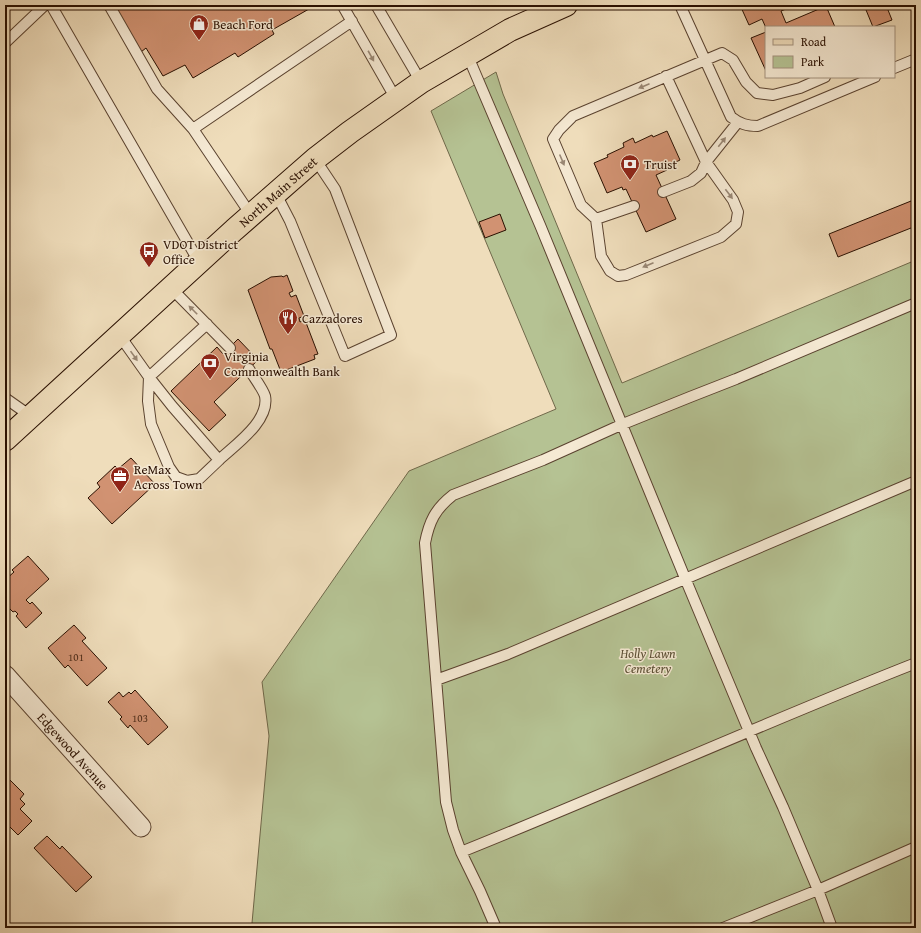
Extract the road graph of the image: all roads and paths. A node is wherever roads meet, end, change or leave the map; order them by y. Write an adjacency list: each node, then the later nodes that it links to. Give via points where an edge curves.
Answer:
1 (45, 5): 9 (lane)
2 (51, 5): 28 (lane)
3 (109, 5): 20 (lane, via 157,88)
4 (376, 5): 17 (lane)
5 (566, 5): 10 (main road, North Main Street, via 510,30)
6 (680, 5): 12 (lane)
7 (345, 6): 8 (lane)
8 (352, 21): 18 (lane, one-way to 18); 20 (lane)
9 (5, 43)
10 (467, 54): 17 (main road, North Main Street); 38 (lane)
11 (916, 59): 13 (lane)
12 (705, 60): 14 (lane); 15 (lane, via 722,54 733,60 746,82 757,93 773,94 800,88); 19 (lane, via 731,117)
13 (895, 68)
14 (666, 76): 22 (lane); 27 (lane, one-way to 27, via 573,116 558,130 553,139 581,205)
15 (823, 78)
16 (873, 78): 19 (lane, via 758,126)
17 (421, 82): 18 (main road, North Main Street)
18 (396, 99): 21 (main road, North Main Street)
19 (738, 122): 22 (lane, one-way to 19)
20 (193, 129): 26 (lane)
21 (315, 159): 24 (main road, North Main Street); 24 (lane, via 335,189 391,335 346,356 290,221)
22 (706, 162): 23 (lane, via 696,177); 27 (lane, one-way to 27, via 733,200 738,212 736,224 720,237 618,276 610,271 601,256)
23 (664, 192)
24 (276, 194): 26 (main road, North Main Street)
25 (634, 206): 27 (lane)
26 (251, 215): 28 (main road, North Main Street)
27 (596, 219)
28 (199, 262): 29 (main road, North Main Street)
29 (171, 288): 31 (lane, one-way to 29); 32 (main road, North Main Street)
30 (916, 303): 38 (lane)
31 (206, 324): 33 (lane); 35 (lane)
32 (120, 336): 35 (lane, one-way to 35); 37 (main road, North Main Street)
33 (230, 348)
34 (249, 369): 40 (lane, via 265,395 265,408 259,422)
35 (149, 377): 40 (lane); 40 (lane, via 148,401 152,424 169,467 176,477 187,482 199,479)
36 (5, 398): 37 (lane)
37 (32, 416): 39 (main road, North Main Street)
38 (623, 424): 42 (lane); 45 (lane, via 543,460 452,495 434,513 425,543)
39 (5, 440)
40 (219, 460)
41 (916, 481): 42 (lane)
42 (685, 578): 45 (lane, via 508,654); 46 (lane)
43 (916, 662): 46 (lane)
44 (5, 675): 47 (street, Edgewood Avenue)
45 (436, 680): 49 (lane, via 446,802)
46 (749, 731): 49 (lane); 50 (lane)
47 (141, 827)
48 (916, 846): 50 (lane)
49 (461, 852): 51 (lane)
50 (818, 890): 52 (lane); 53 (lane)
51 (496, 928)
52 (723, 928)
53 (832, 928)

